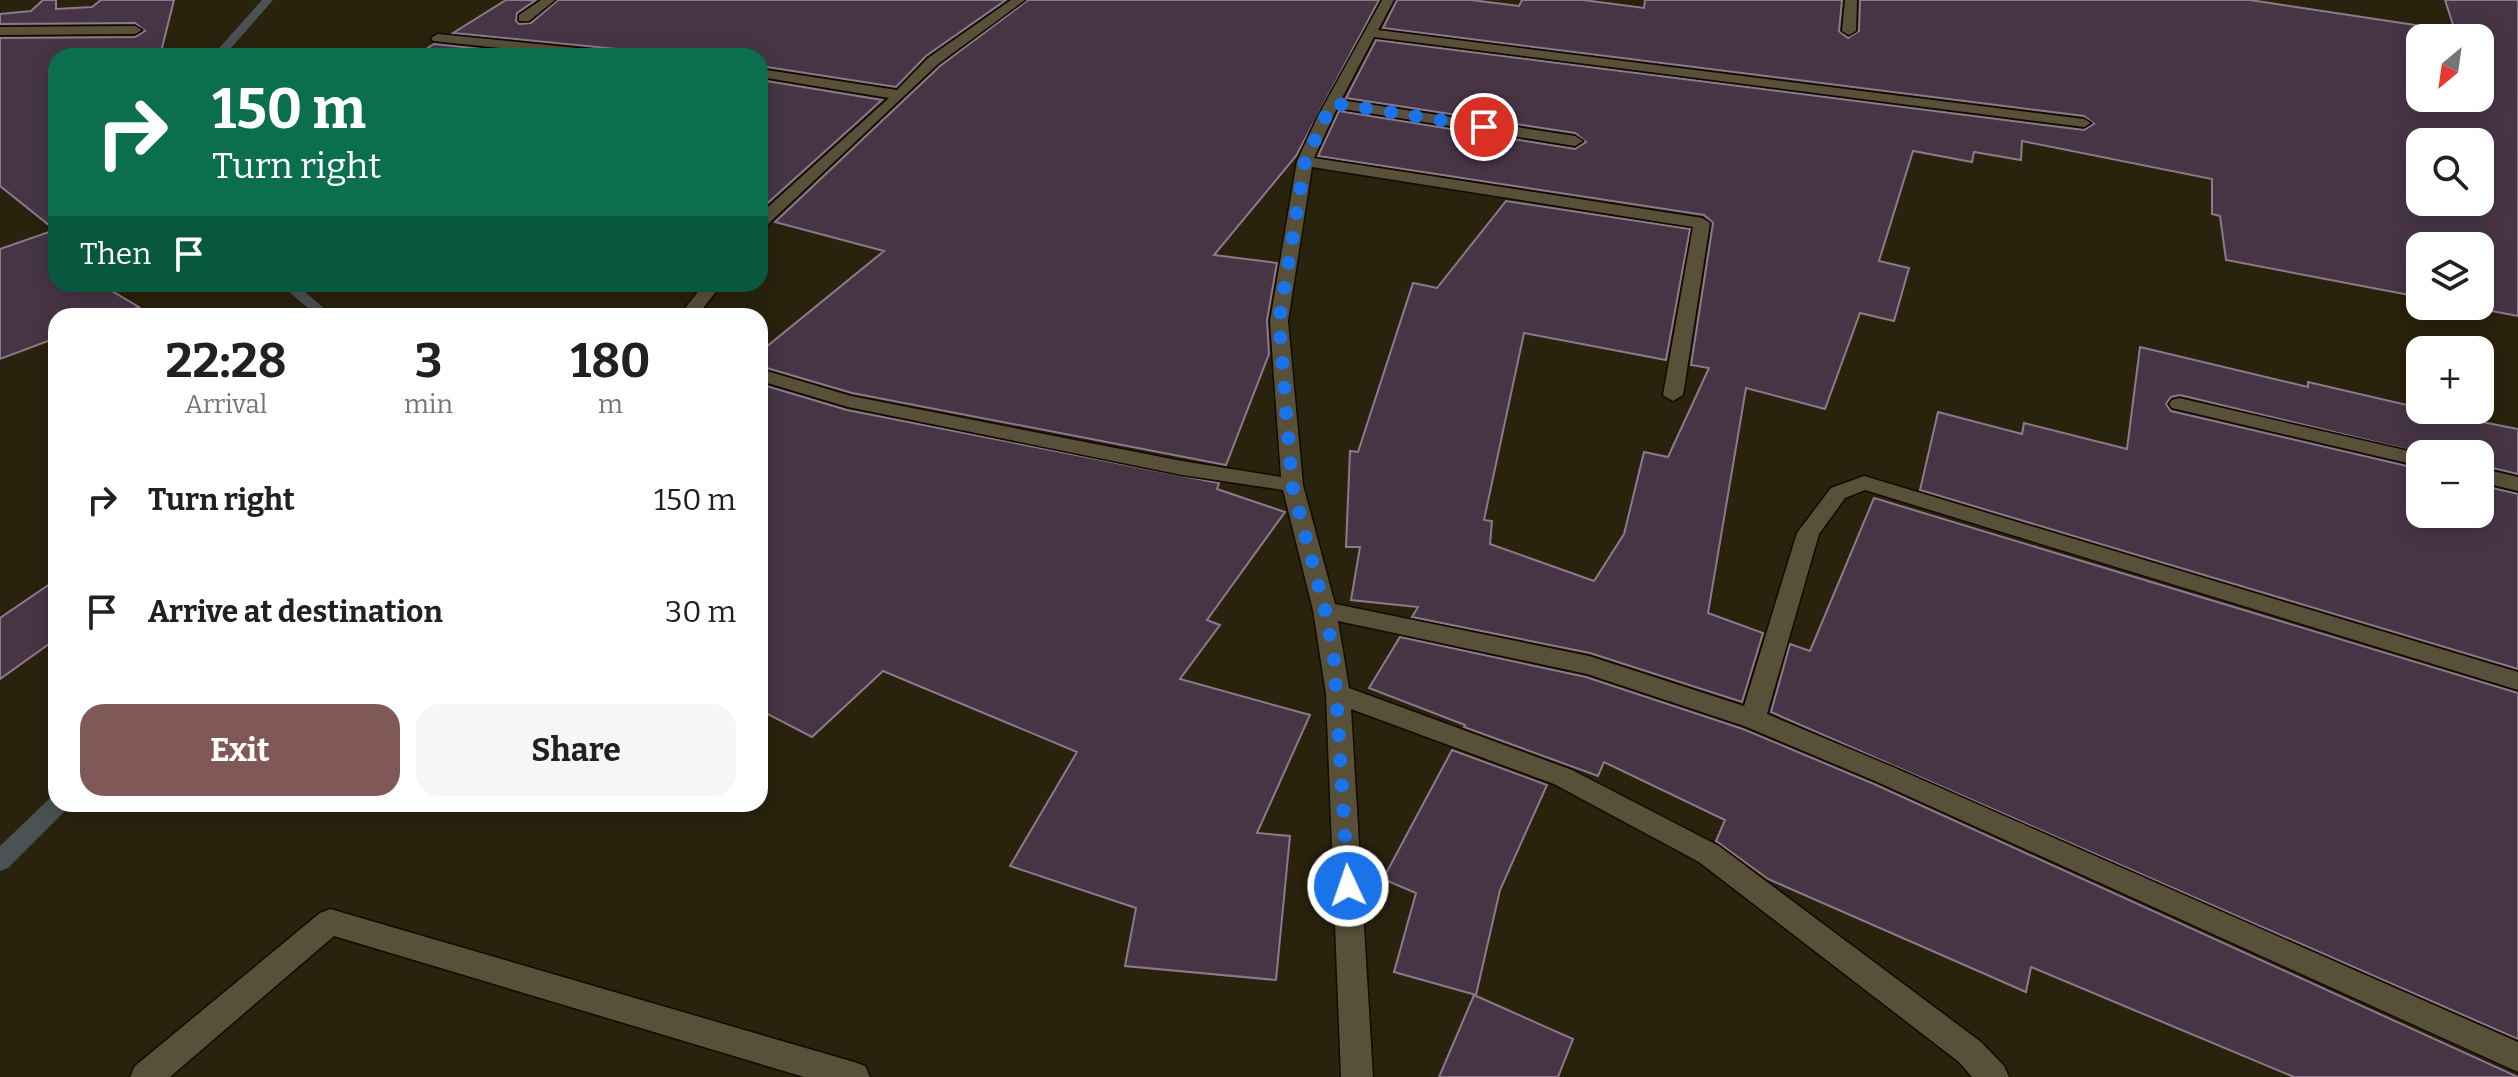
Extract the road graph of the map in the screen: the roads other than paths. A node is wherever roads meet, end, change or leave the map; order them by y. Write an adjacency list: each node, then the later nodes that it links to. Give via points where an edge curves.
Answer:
1 (549, 0): 5 (street)
2 (1019, 0): 13 (street, via 933,61)
3 (1388, 0): 9 (street)
4 (1851, 0): 8 (street)
5 (524, 18)
6 (135, 30): 7 (street)
7 (0, 31)
8 (1849, 31)
9 (1370, 33): 14 (street); 15 (street)
10 (438, 38): 11 (street)
11 (537, 48)
12 (768, 74): 13 (street)
13 (900, 95): 18 (street)
14 (1332, 103): 16 (street); 17 (street)
15 (2084, 123)
16 (1575, 141)
17 (1305, 161): 22 (street, via 1702,223); 27 (street, via 1279,321)
18 (768, 216)
19 (707, 292): 20 (street)
20 (694, 308)
21 (768, 377): 27 (street, via 848,401)
22 (1673, 395)
23 (2179, 404): 24 (street)
24 (2406, 457)
25 (2494, 478): 26 (street)
26 (2518, 484)
27 (1292, 485): 28 (street)
28 (1325, 610): 30 (street); 31 (street, via 1589,665)
29 (2518, 681): 31 (street, via 1864,483 1838,493 1808,533)
30 (1338, 694): 35 (street); 36 (street, via 1563,777 1709,854 1970,1052)
31 (1753, 719): 32 (street)
32 (2518, 1057)
33 (146, 1077): 34 (street, via 330,922)
34 (854, 1077)
35 (1357, 1077)
36 (1993, 1077)

